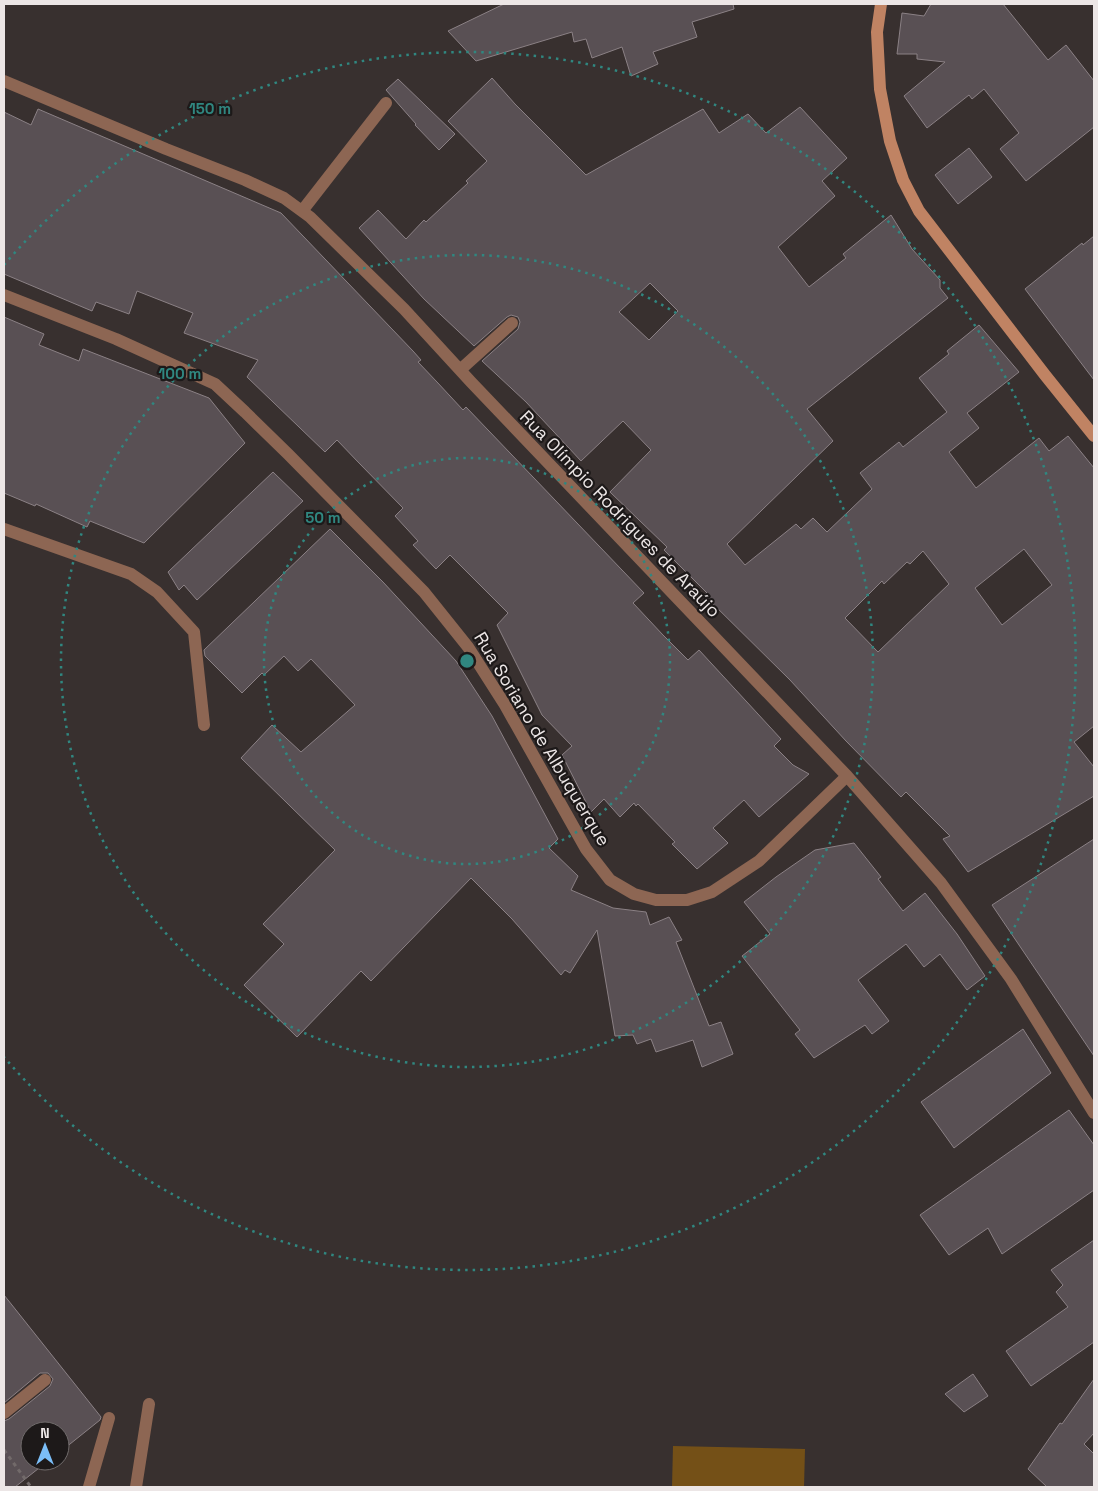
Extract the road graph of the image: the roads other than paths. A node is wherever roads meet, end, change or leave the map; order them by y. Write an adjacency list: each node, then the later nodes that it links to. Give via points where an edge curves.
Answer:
1 (881, 4): 8 (street, via 878,32 880,89 890,141 903,180 919,211)
2 (4, 81): 4 (street, Rua Olímpio Rodrigues de Araújo, via 245,180 284,198)
3 (386, 103): 4 (street)
4 (302, 211): 7 (street, Rua Olímpio Rodrigues de Araújo, via 404,310)
5 (4, 295): 11 (street, Rua Soriano de Albuquerque, via 116,339 214,384 245,412 424,592 468,647 505,705 586,849 610,880 634,894 656,900 687,900 712,892 759,861)
6 (512, 322): 7 (street)
7 (460, 370): 11 (street, Rua Olímpio Rodrigues de Araújo)
8 (1094, 436)
9 (4, 529): 10 (street, via 131,574 157,592 194,632)
10 (204, 725)
11 (847, 776): 12 (street, Rua Olímpio Rodrigues de Araújo, via 941,883 1011,979)
12 (1094, 1113)
13 (45, 1380): 15 (street)
14 (149, 1404): 18 (street)
15 (4, 1413)
16 (109, 1418): 17 (street)
17 (88, 1487)
18 (136, 1487)

